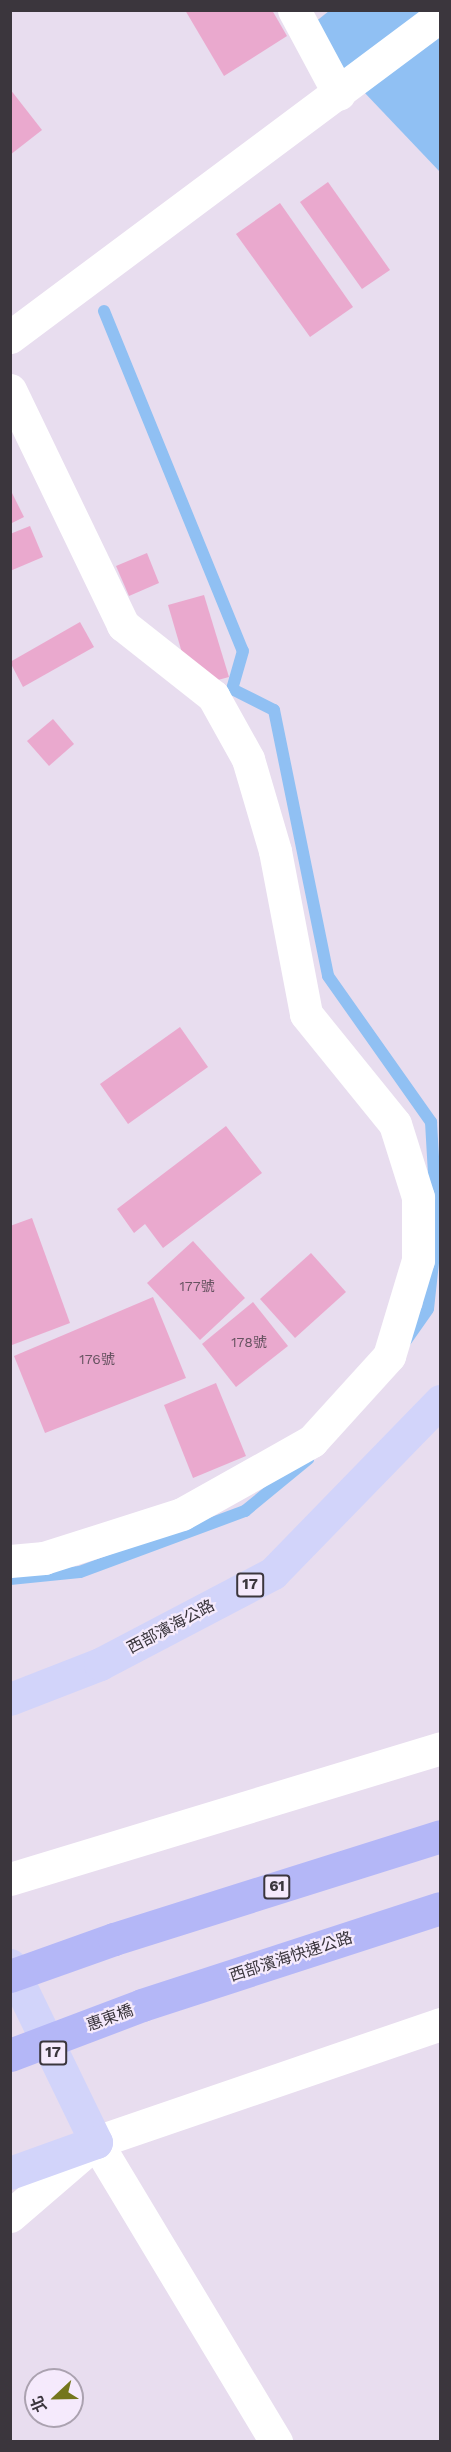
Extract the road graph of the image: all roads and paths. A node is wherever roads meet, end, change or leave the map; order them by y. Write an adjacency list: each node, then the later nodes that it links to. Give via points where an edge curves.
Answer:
1 (294, 10): 3 (street)
2 (441, 16): 3 (street)
3 (339, 94): 4 (street)
4 (10, 337)
5 (10, 390): 7 (street, via 123,625 213,696 248,759 275,850 306,1014 395,1124 418,1197 417,1260 389,1356 312,1441 182,1514 45,1558)
6 (441, 1401): 8 (main road, 西部濱海公路 / 17, via 273,1573 100,1664)
7 (10, 1561)
8 (10, 1699)
9 (441, 1748): 11 (street)
10 (441, 1836): 14 (highway, 61, via 114,1939)
11 (10, 1880)
12 (441, 1908): 15 (highway, 西部濱海快速公路)
13 (10, 1965): 18 (main road, 17)
14 (10, 1976)
15 (142, 2006): 17 (highway, 惠東橋)
16 (441, 2024): 18 (street)
17 (10, 2055)
18 (96, 2142): 19 (main road); 20 (street); 21 (street)
19 (10, 2173)
20 (10, 2216)
21 (276, 2442)

